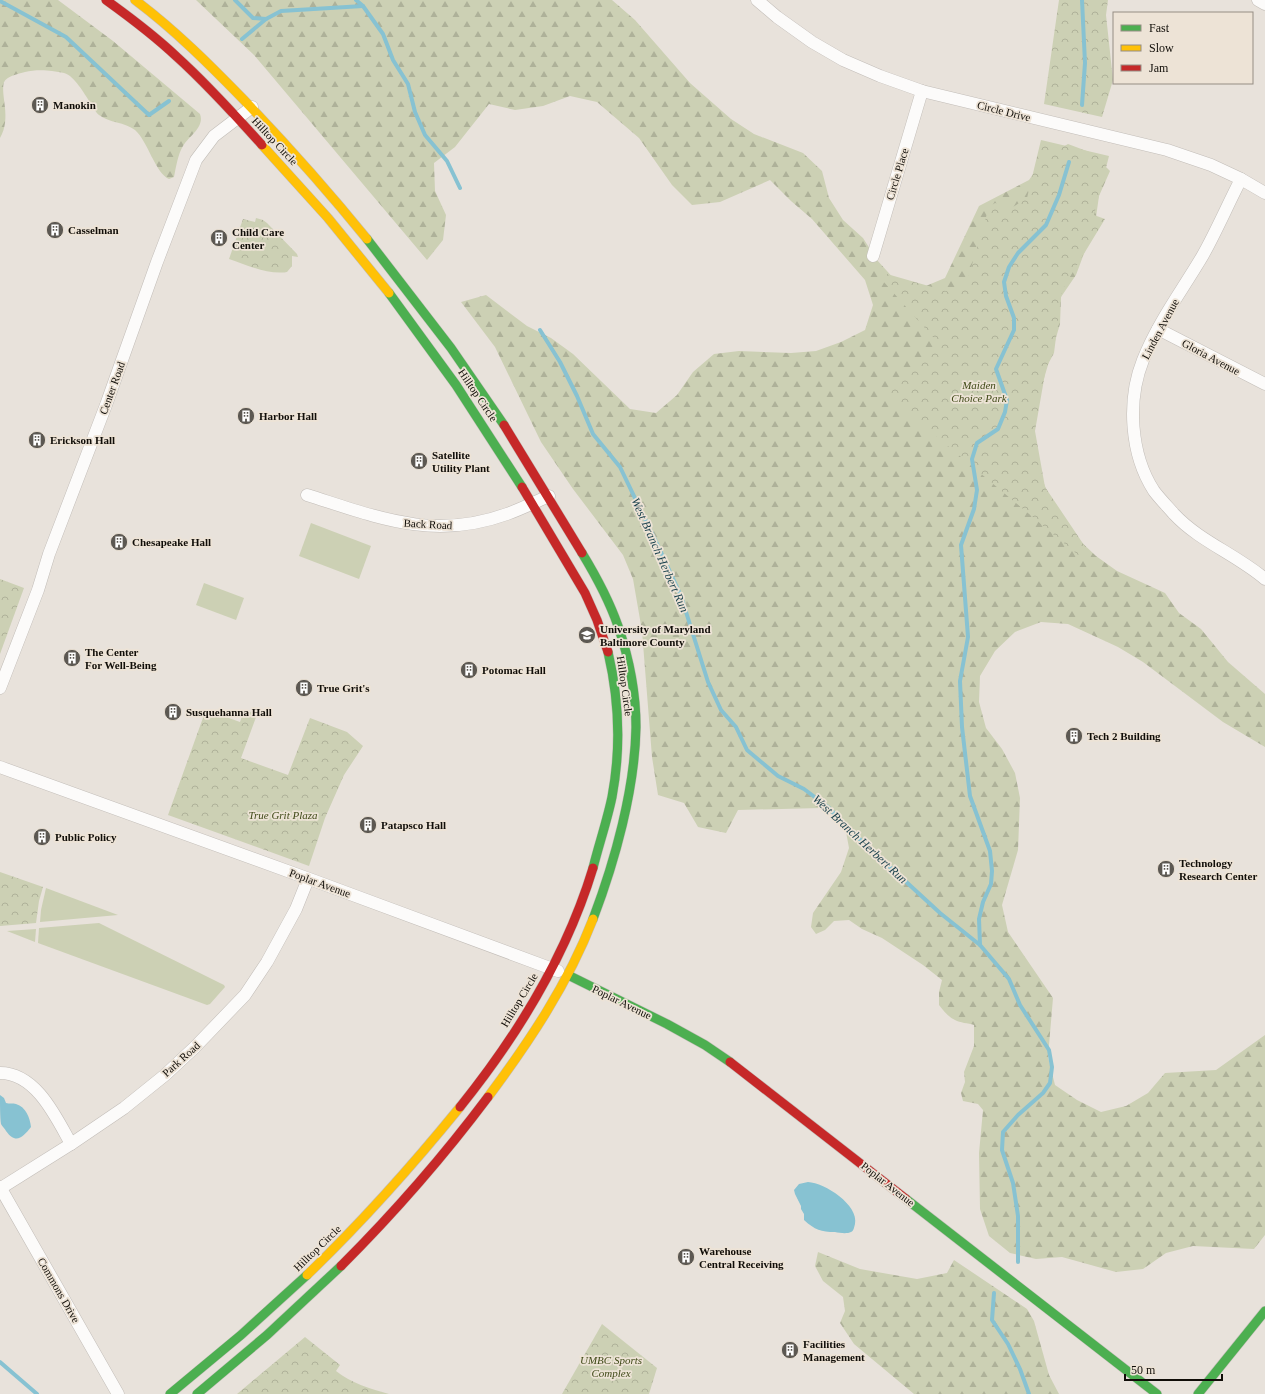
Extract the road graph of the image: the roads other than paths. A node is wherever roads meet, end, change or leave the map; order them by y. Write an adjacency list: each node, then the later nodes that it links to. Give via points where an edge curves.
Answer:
1 (106, 0): 8 (street, Hilltop Circle, via 186,65)
2 (135, 0): 7 (street, Hilltop Circle, via 197,52)
3 (757, 0): 6 (street, Circle Drive, via 812,42 843,60)
4 (1258, 0): 5 (street)
5 (1265, 4)
6 (922, 91): 9 (street, Circle Drive, via 1167,150 1211,165); 11 (street, Circle Place)
7 (252, 107): 8 (street, Center Road); 15 (street, Hilltop Circle, via 292,150 394,272 492,406)
8 (237, 118): 16 (street, Hilltop Circle, via 316,204 380,281 478,417); 18 (street, Center Road, via 214,136 196,160)
9 (1241, 179): 10 (street, Circle Drive); 12 (street, Linden Avenue, via 1203,254)
10 (1265, 193)
11 (873, 256)
12 (1158, 328): 13 (street, Gloria Avenue); 17 (street, Linden Avenue, via 1143,360 1133,405 1134,431 1140,462 1154,491 1175,515)
13 (1265, 384)
14 (307, 495): 16 (street, Back Road, via 390,521 434,527 481,522)
15 (548, 496): 16 (street, Back Road); 22 (street, Hilltop Circle, via 610,606 622,638 635,712 634,756 616,846 592,920)
16 (533, 503): 21 (street, Hilltop Circle, via 578,580 594,614 606,645 614,678 618,714 617,757 612,799 576,915)
17 (1265, 579)
18 (0, 688)
19 (0, 767): 20 (street, Poplar Avenue)
20 (308, 879): 21 (street, Poplar Avenue); 24 (street, Park Road, via 296,909 267,962 245,995 164,1075 124,1108)
21 (552, 969): 22 (street, Poplar Avenue); 28 (street, Hilltop Circle, via 514,1034 466,1101 409,1170 367,1216 262,1317)
22 (568, 975): 29 (street, Hilltop Circle, via 528,1043 479,1110 422,1180 325,1282 273,1331); 30 (street, Poplar Avenue, via 706,1045 724,1057)
23 (0, 1073): 24 (street, via 21,1077 33,1086 50,1108)
24 (71, 1144): 25 (street, Park Road)
25 (0, 1188): 27 (street, Commons Drive)
26 (1265, 1312): 31 (street)
27 (118, 1394)
28 (170, 1394)
29 (197, 1394)
30 (1157, 1394)
31 (1198, 1394)

